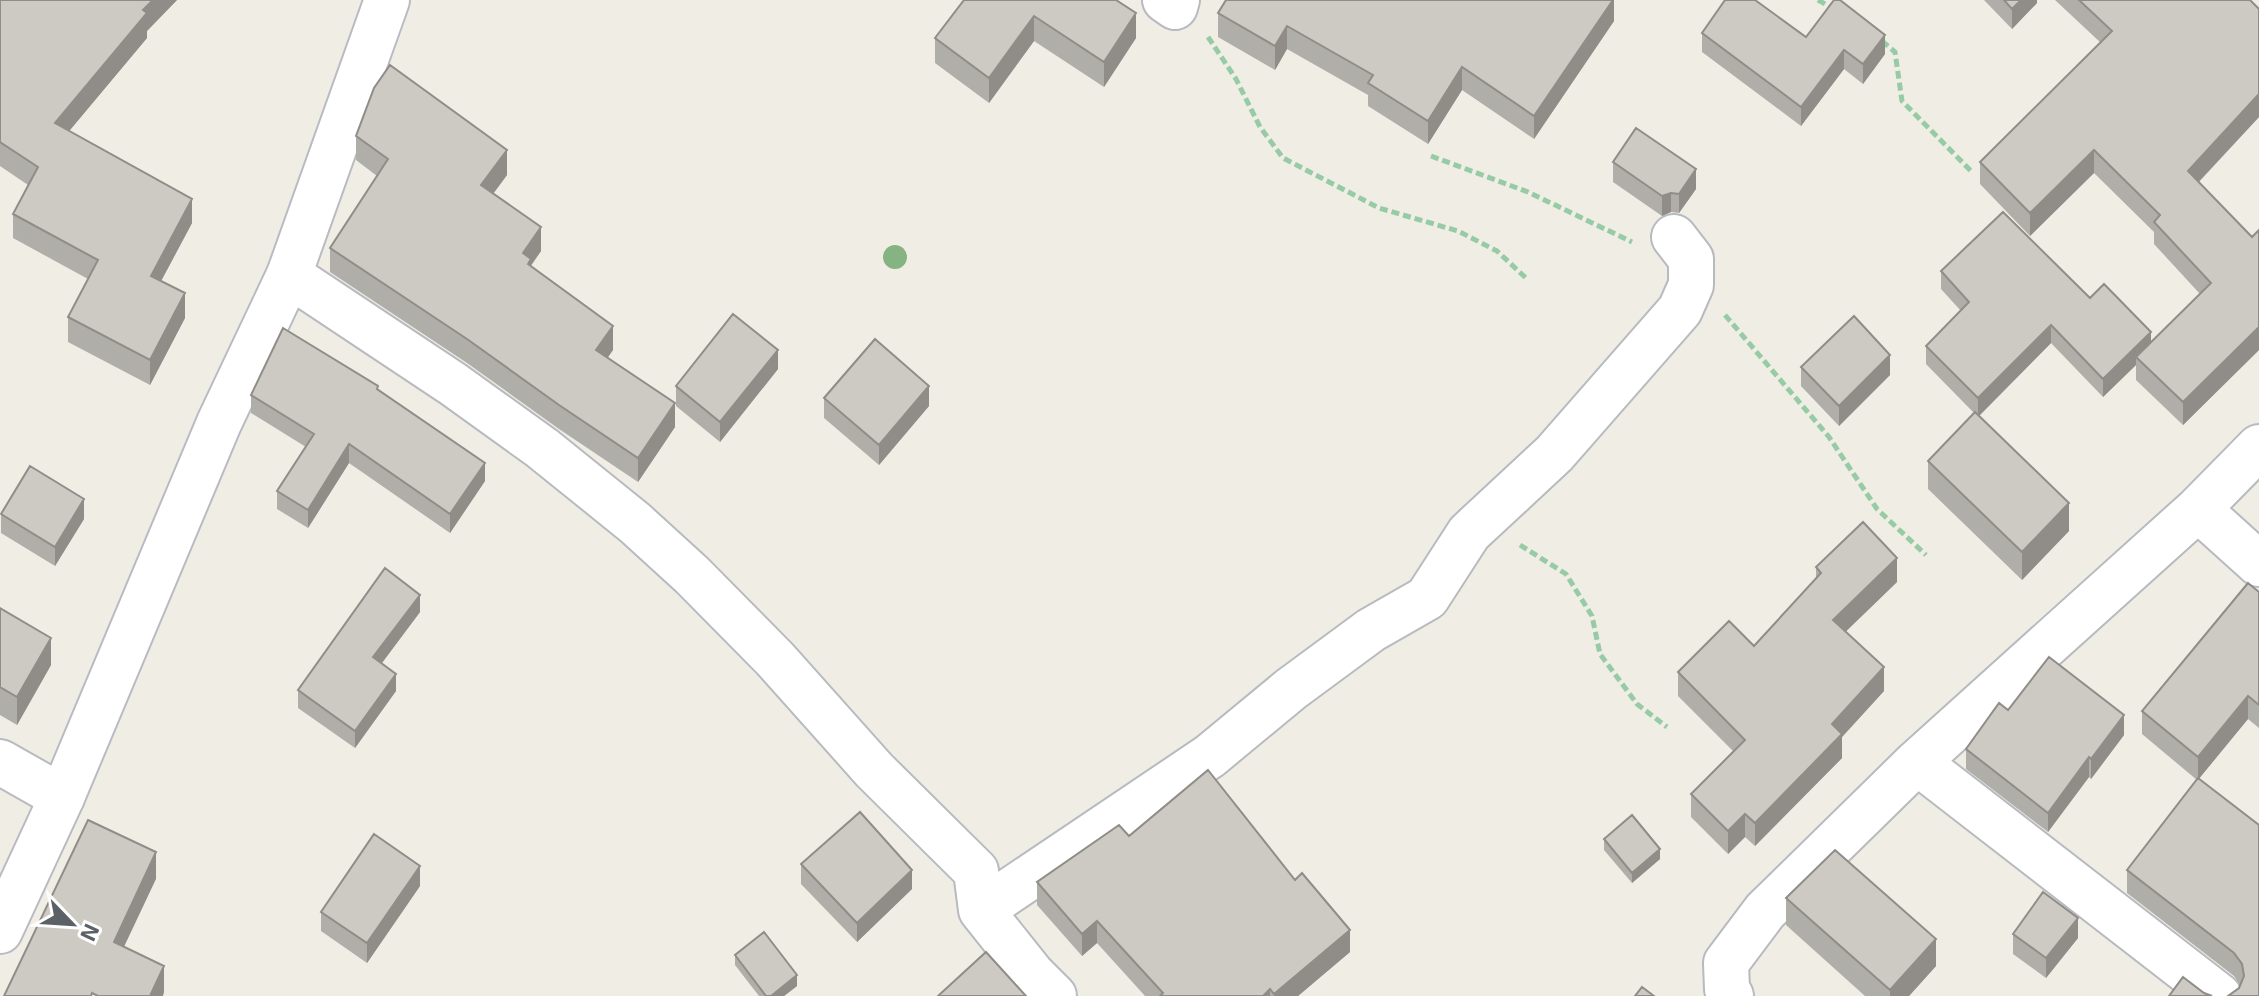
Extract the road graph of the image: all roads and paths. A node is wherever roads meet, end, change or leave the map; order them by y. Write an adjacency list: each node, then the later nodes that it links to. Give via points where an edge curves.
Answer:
1 (387, 0): 8 (street)
2 (1818, 0): 4 (path)
3 (1172, 2): 9 (path, via 1209,38 1283,158 1379,208 1458,231 1497,251)
4 (1841, 13)
5 (1875, 35): 6 (path, via 1895,52 1902,101)
6 (1971, 171)
7 (1674, 237): 12 (street, via 1691,259 1691,285 1680,310 1554,454)
8 (289, 275): 17 (street, via 219,423); 18 (street, via 542,448 692,575 976,871)
9 (1527, 279)
10 (2259, 447): 11 (street)
11 (2198, 509): 13 (street); 16 (street)
12 (1469, 533): 14 (path, via 1513,540 1566,574 1592,616 1600,654 1637,704); 18 (street, via 1427,598 1371,630 1210,756)
13 (2259, 564)
14 (1667, 727)
15 (0, 762): 17 (street)
16 (1917, 762): 21 (street, via 1765,911 1726,963); 22 (street)
17 (62, 797): 19 (street)
18 (981, 910): 20 (street)
19 (0, 931)
20 (1054, 996)
21 (1731, 996)
22 (2219, 996)

